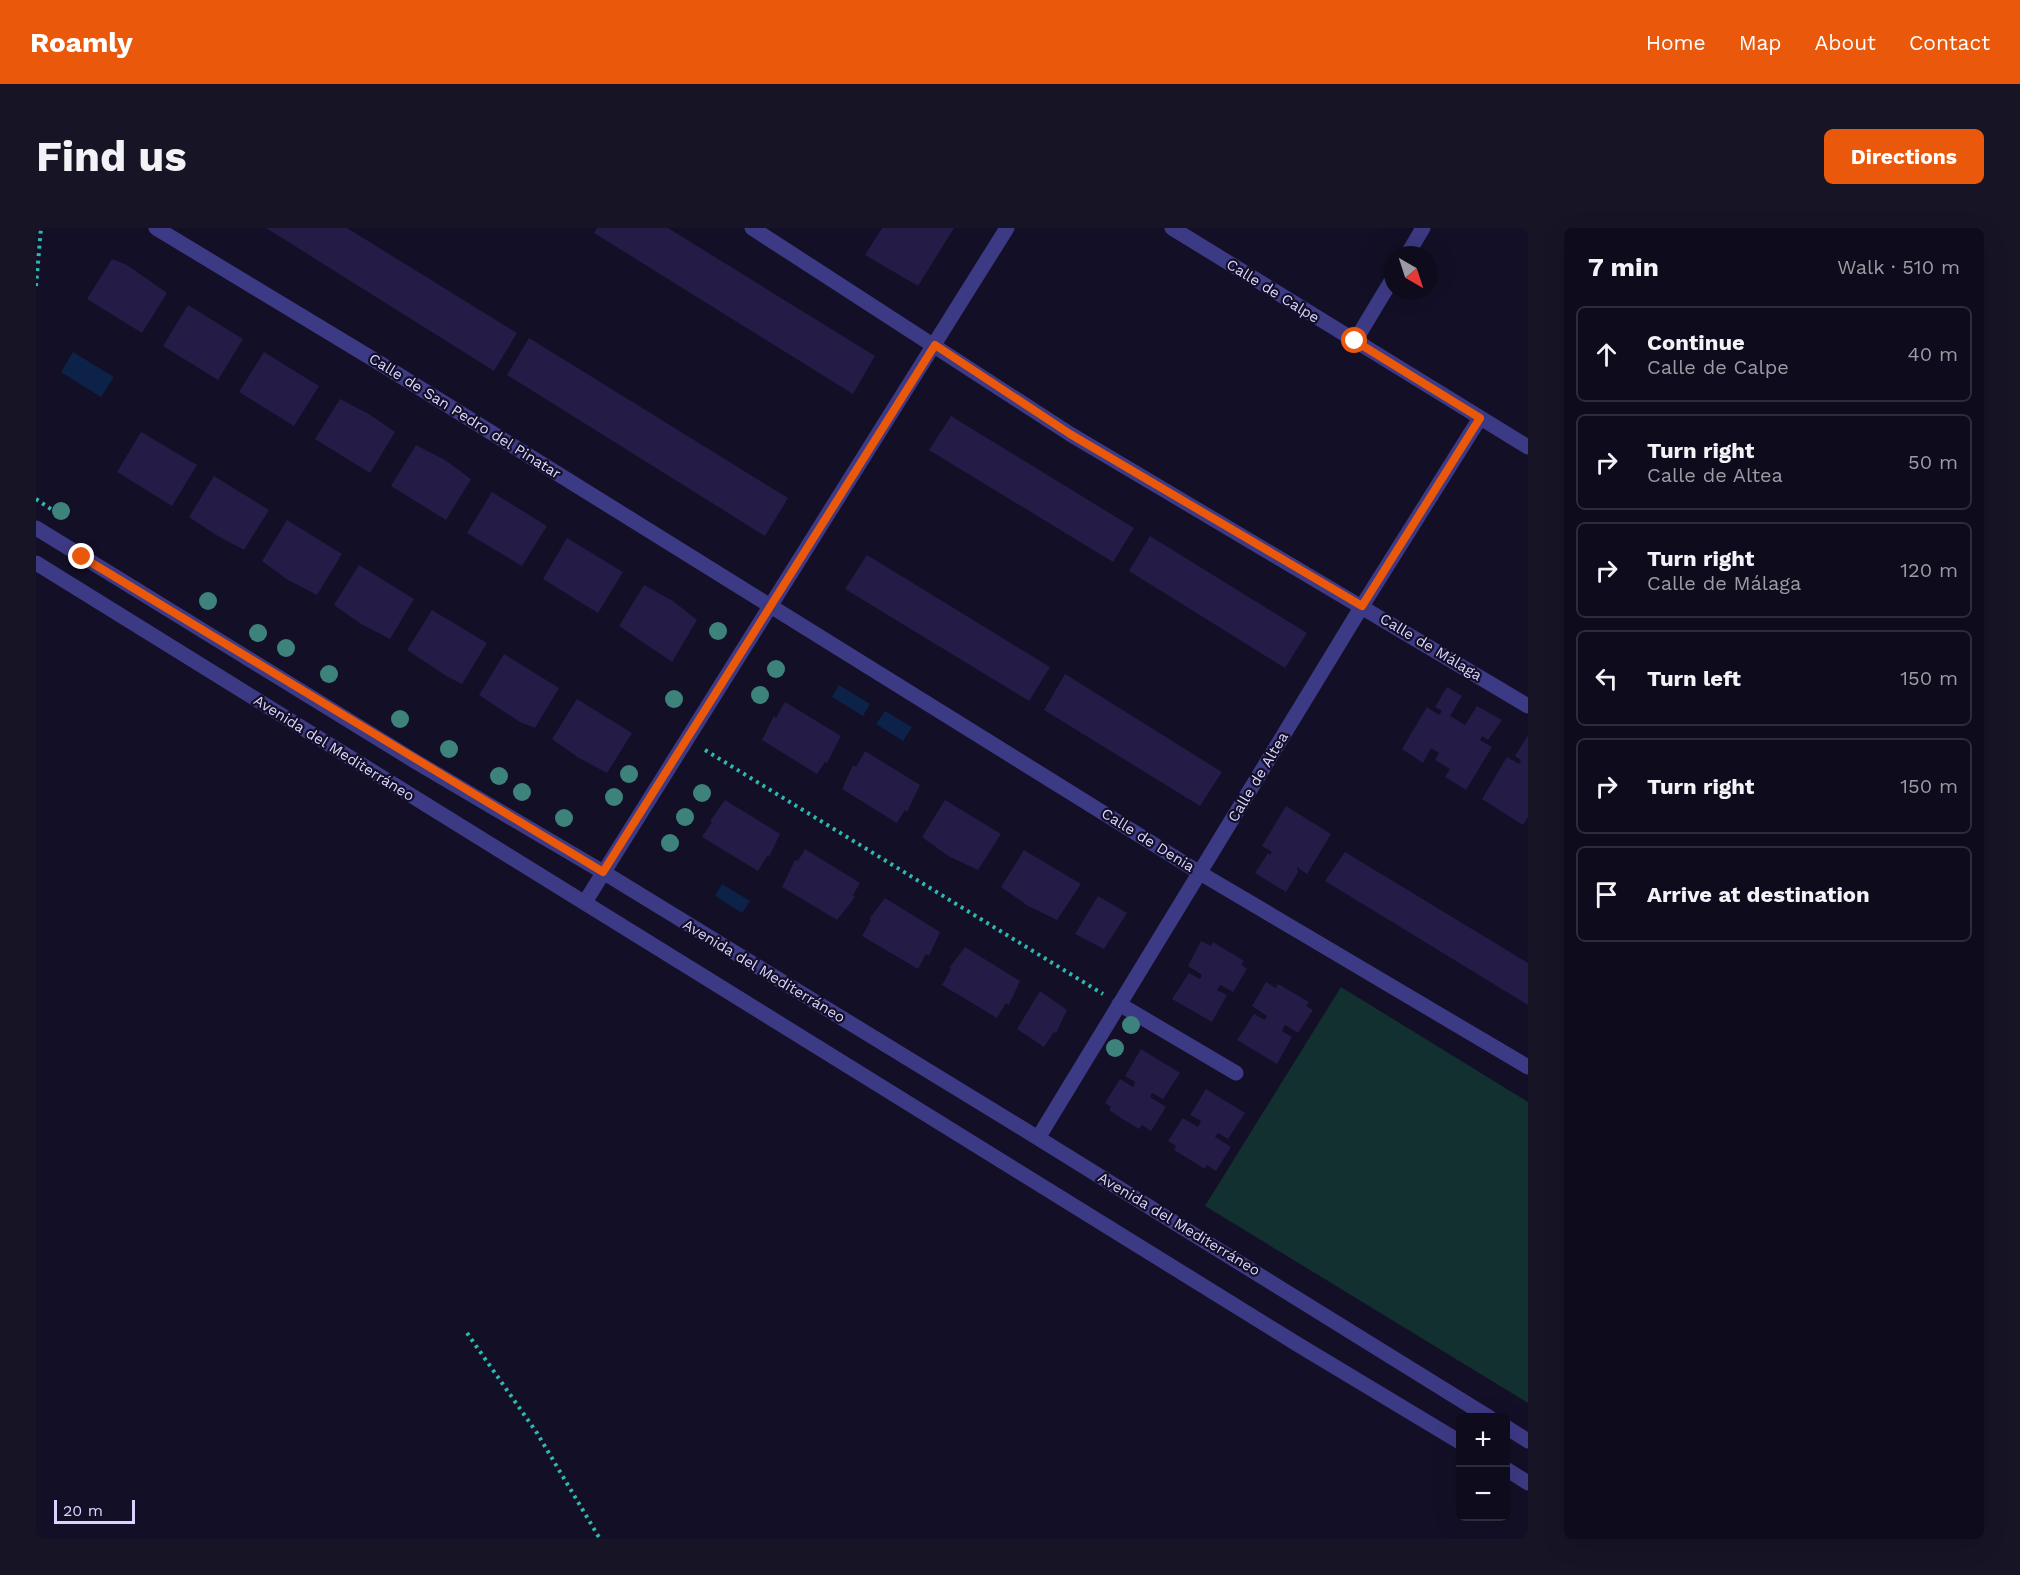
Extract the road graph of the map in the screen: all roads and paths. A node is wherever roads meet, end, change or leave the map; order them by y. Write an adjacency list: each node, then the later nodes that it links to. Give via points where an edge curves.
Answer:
1 (41, 228): 8 (path)
2 (156, 228): 16 (street, Calle de San Pedro del Pinatar)
3 (752, 228): 11 (street, Calle de Málaga)
4 (1007, 228): 11 (street)
5 (1172, 228): 10 (street, Calle de Calpe)
6 (1423, 228): 7 (street)
7 (1412, 246)
8 (36, 286)
9 (1384, 293): 10 (street)
10 (1355, 341): 12 (street, Calle de Calpe)
11 (935, 345): 16 (street); 17 (street, Calle de Málaga, via 1070,434)
12 (1480, 418): 13 (street, Calle de Calpe); 17 (street, Calle de Altea)
13 (1528, 447)
14 (36, 528): 20 (street, Avenida del Mediterráneo)
15 (36, 563): 22 (street, Avenida del Mediterráneo)
16 (772, 606): 19 (street); 21 (street, Calle de Denia)
17 (1362, 606): 18 (street, Calle de Málaga); 21 (street, Calle de Altea)
18 (1528, 706)
19 (687, 739): 20 (street); 23 (path)
20 (603, 872): 22 (street); 26 (street, Avenida del Mediterráneo)
21 (1200, 873): 23 (street, Calle de Altea); 24 (street, Calle de Denia)
22 (585, 902): 30 (street, Avenida del Mediterráneo)
23 (1119, 1004): 25 (street); 26 (street, Calle de Altea)
24 (1528, 1067)
25 (1236, 1073)
26 (1038, 1138): 28 (street, Avenida del Mediterráneo)
27 (466, 1334): 34 (path, via 537,1433)
28 (1482, 1413)
29 (1510, 1430): 31 (street)
30 (1456, 1439)
31 (1528, 1441)
32 (1510, 1472): 33 (street)
33 (1528, 1483)
34 (600, 1539)

